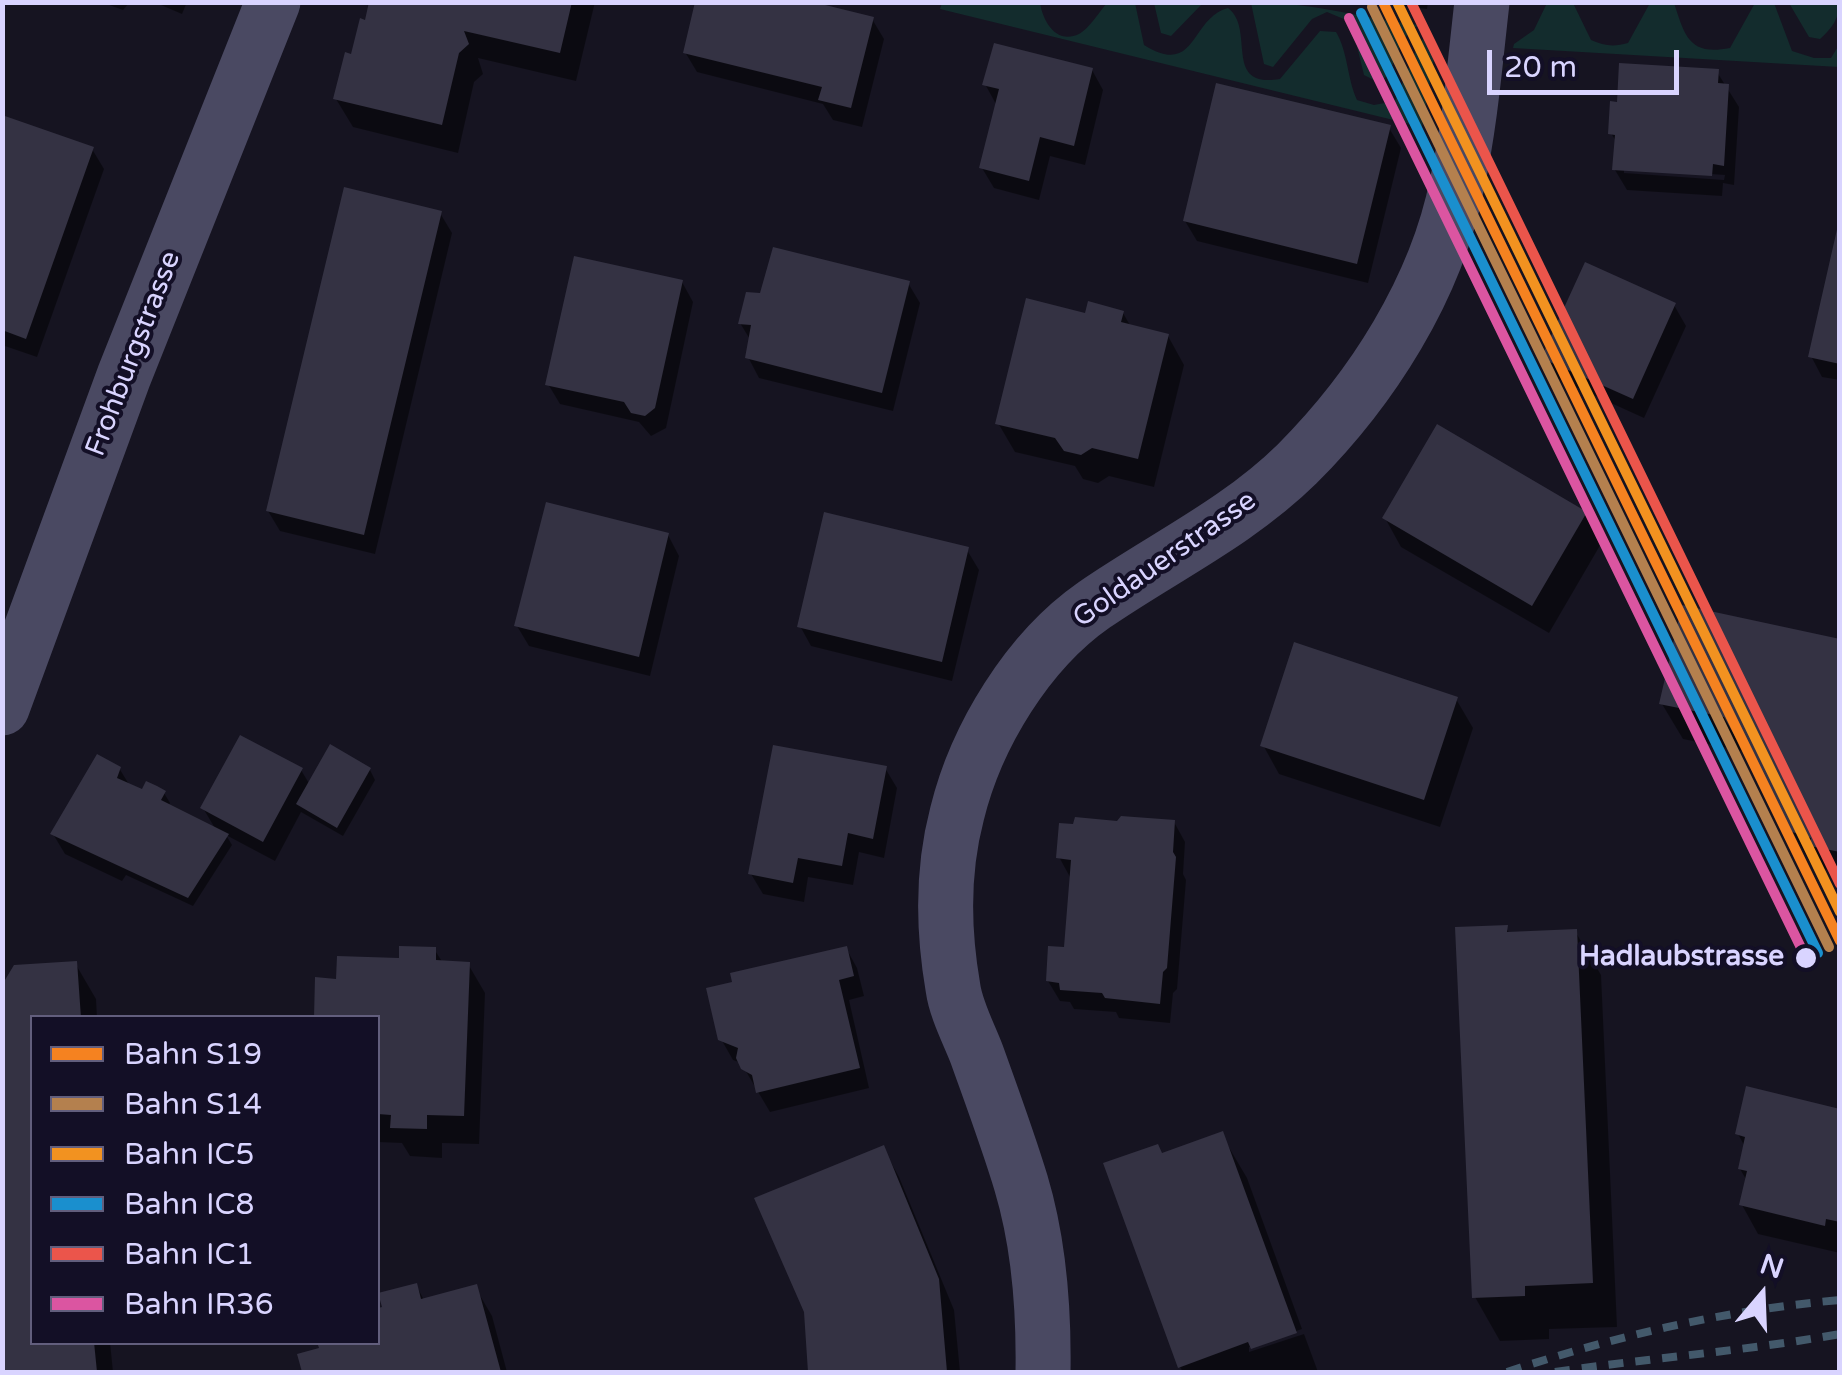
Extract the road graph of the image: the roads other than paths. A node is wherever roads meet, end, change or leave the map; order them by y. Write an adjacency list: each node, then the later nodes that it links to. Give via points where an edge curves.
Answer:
1 (272, 2): 3 (street, Frohburgstrasse)
2 (1482, 2): 4 (street, Goldauerstrasse, via 1457,186 1438,252 1404,324 1350,403 1296,464 1230,520 1069,625 1020,682 974,758 943,890 953,991 1022,1188 1044,1325)
3 (2, 708)
4 (1043, 1372)

